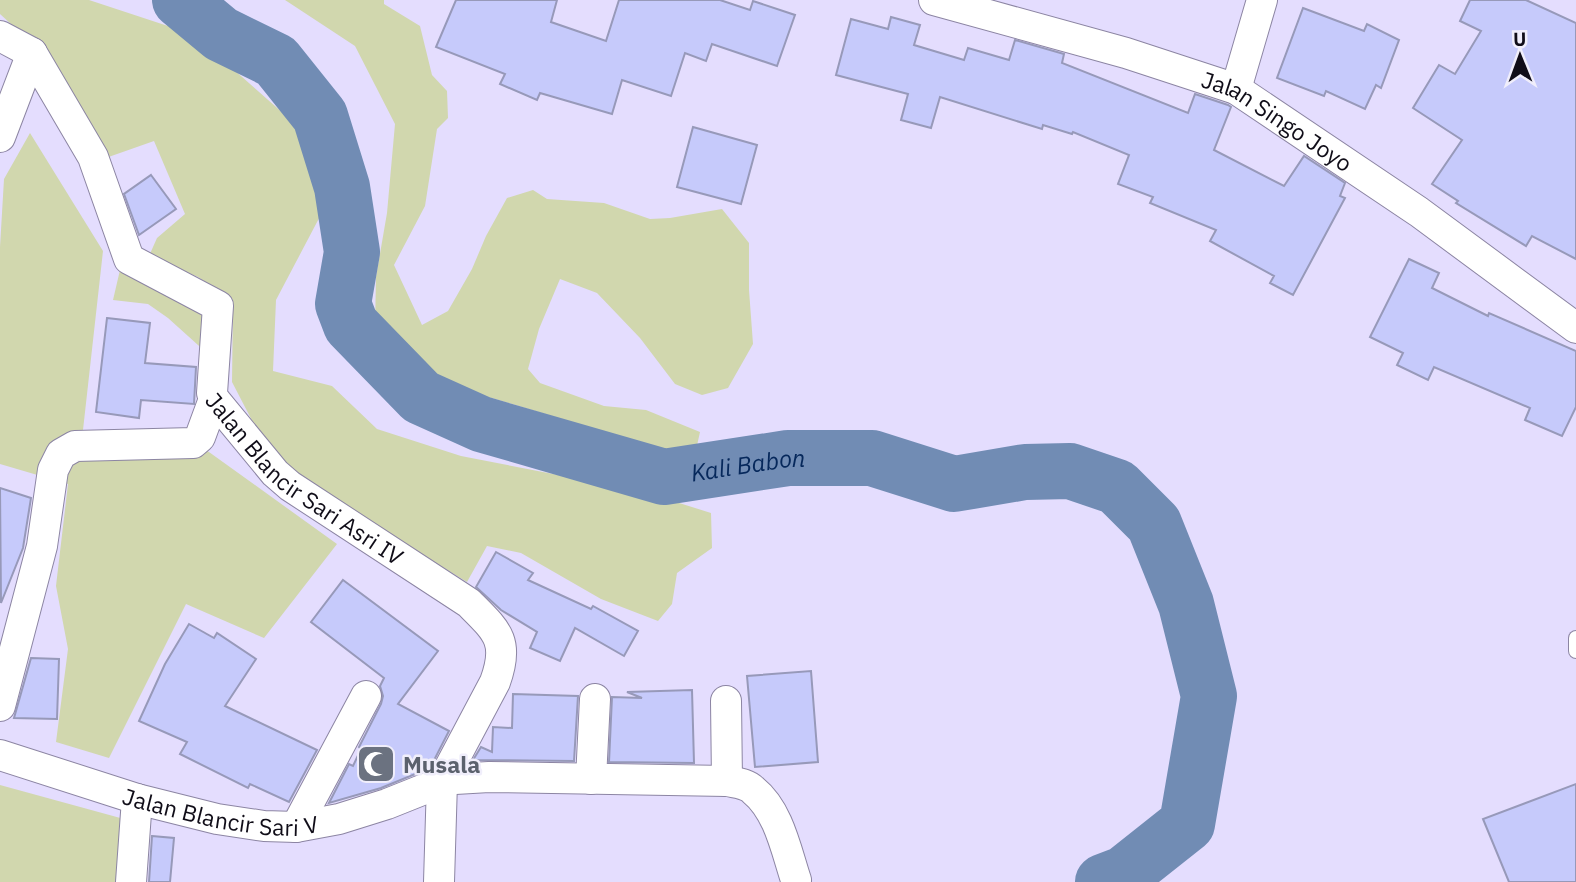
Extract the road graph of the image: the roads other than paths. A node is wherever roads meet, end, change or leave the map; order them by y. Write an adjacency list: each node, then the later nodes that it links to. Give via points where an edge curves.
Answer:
1 (934, 0): 5 (street, Jalan Singo Joyo)
2 (1262, 0): 5 (street)
3 (0, 36): 4 (street)
4 (32, 53): 6 (street); 8 (street, Jalan Blancir Sari Asri IV, via 93,157 129,259 218,306)
5 (1236, 89): 7 (street, Jalan Singo Joyo, via 1419,212)
6 (0, 137)
7 (1576, 328)
8 (214, 400): 14 (street, via 200,437 193,443 75,446 61,454 53,470 41,546); 18 (street, Jalan Blancir Sari Asri IV, via 275,473 469,603 494,627 502,664)
9 (1576, 638): 10 (lane)
10 (1576, 651)
11 (366, 696): 20 (street)
12 (595, 699): 16 (street)
13 (726, 701): 17 (street)
14 (0, 706)
15 (0, 755): 19 (street, Jalan Blancir Sari V)
16 (591, 779): 17 (street, Jalan Blancir Sari V); 18 (street, Jalan Blancir Sari V, via 489,777)
17 (727, 781): 21 (street, via 744,784 764,801 776,819)
18 (442, 782): 20 (street, Jalan Blancir Sari V, via 387,804); 23 (street)
19 (137, 799): 20 (street, Jalan Blancir Sari V, via 217,819); 22 (street)
20 (296, 827)
21 (796, 880)
22 (131, 882)
23 (439, 882)

